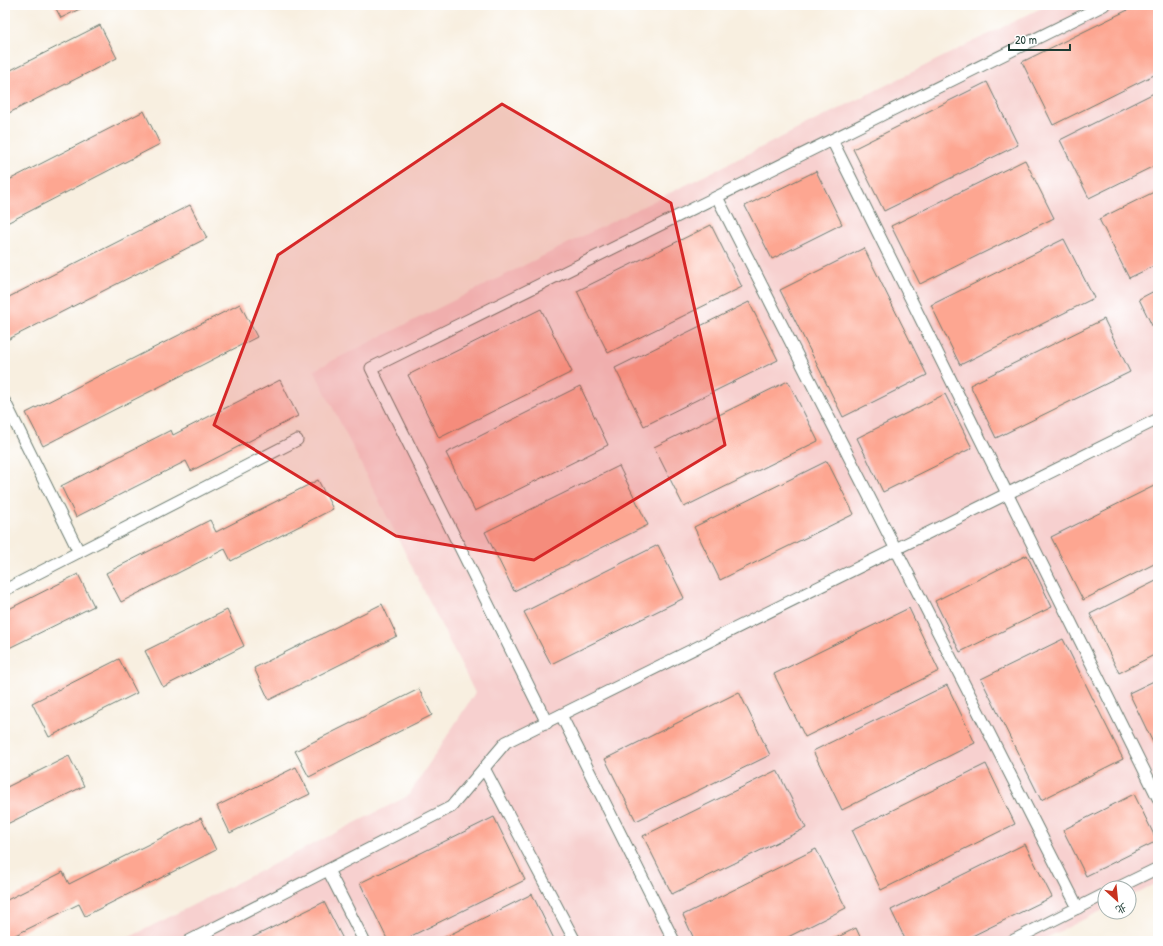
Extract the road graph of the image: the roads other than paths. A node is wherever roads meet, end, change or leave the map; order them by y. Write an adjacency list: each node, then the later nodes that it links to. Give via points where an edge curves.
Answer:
1 (1104, 5): 2 (lane)
2 (832, 140): 3 (lane); 7 (lane)
3 (717, 197): 8 (lane); 12 (lane, via 371,368)
4 (5, 402): 9 (lane)
5 (1158, 419): 7 (lane)
6 (297, 440): 9 (lane)
7 (1007, 494): 8 (lane); 14 (lane)
8 (896, 549): 11 (lane); 19 (lane)
9 (79, 552): 10 (lane)
10 (5, 590)
11 (561, 715): 12 (lane); 23 (lane)
12 (546, 723): 13 (lane, via 506,742)
13 (484, 768): 16 (lane, via 451,807); 22 (lane)
14 (1158, 798)
15 (1158, 868): 17 (lane)
16 (328, 870): 20 (lane); 21 (lane)
17 (1134, 880)
18 (1097, 898): 19 (lane)
19 (1078, 908): 24 (lane)
20 (189, 941)
21 (364, 941)
22 (575, 941)
23 (674, 941)
24 (1012, 941)

